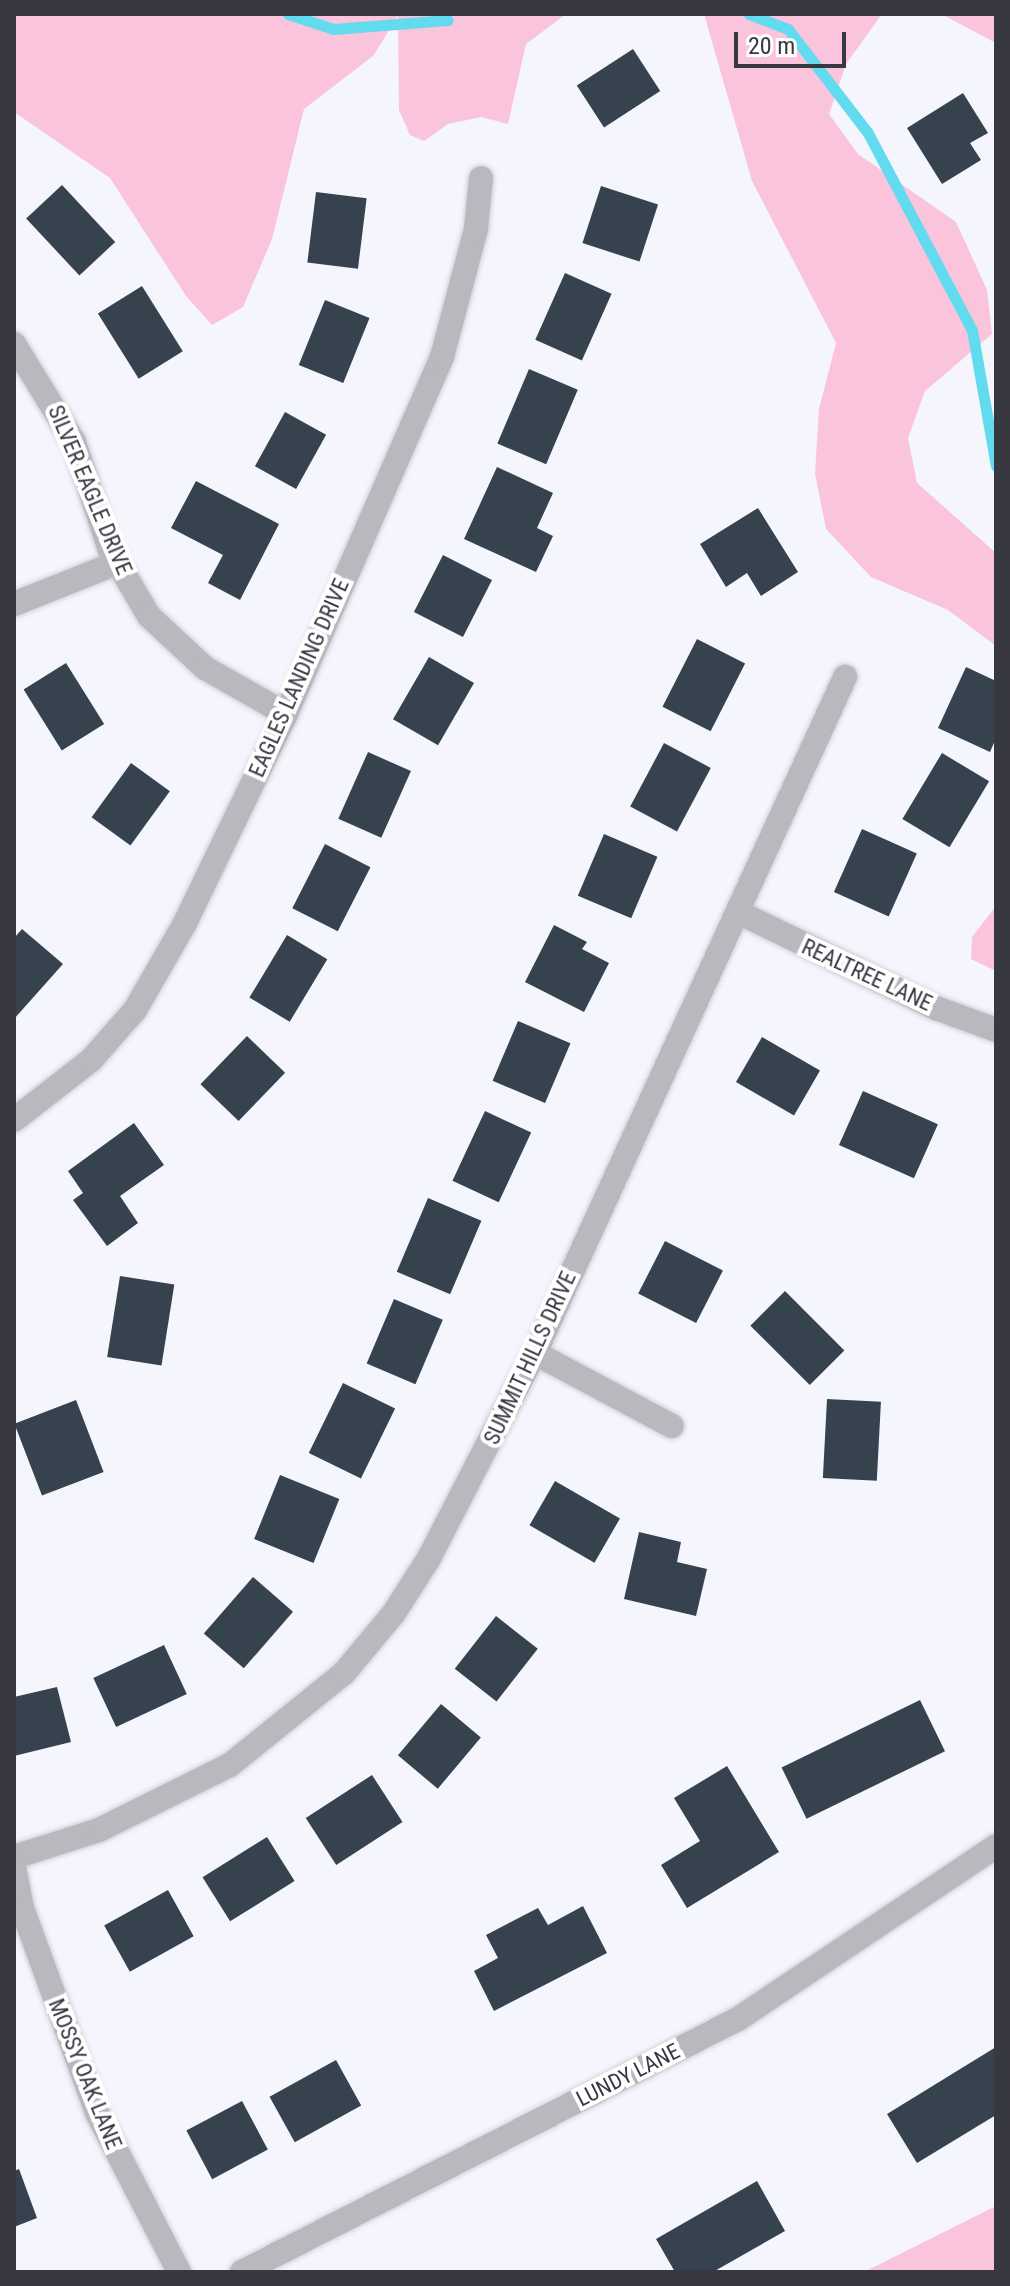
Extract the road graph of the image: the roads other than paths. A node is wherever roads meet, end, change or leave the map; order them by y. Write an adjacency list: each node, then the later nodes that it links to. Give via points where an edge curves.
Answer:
1 (481, 178): 6 (street, EAGLES LANDING DRIVE, via 476,229 447,345)
2 (14, 344): 3 (street, SILVER EAGLE DRIVE, via 74,442)
3 (117, 563): 4 (street); 6 (street, SILVER EAGLE DRIVE, via 173,643)
4 (14, 604)
5 (845, 677): 7 (street, SUMMIT HILLS DRIVE)
6 (286, 714): 9 (street, EAGLES LANDING DRIVE, via 135,1010 91,1060)
7 (740, 913): 8 (street, REALTREE LANE, via 936,1008); 10 (street, SUMMIT HILLS DRIVE)
8 (996, 1030)
9 (14, 1120)
10 (535, 1353): 11 (street); 13 (street, SUMMIT HILLS DRIVE, via 429,1558 344,1673 269,1738 166,1801)
11 (672, 1426)
12 (996, 1846): 16 (street, LUNDY LANE, via 738,2019)
13 (14, 1857)
14 (14, 1867): 15 (street, MOSSY OAK LANE, via 22,1908 97,2113)
15 (179, 2272)
16 (242, 2272)

